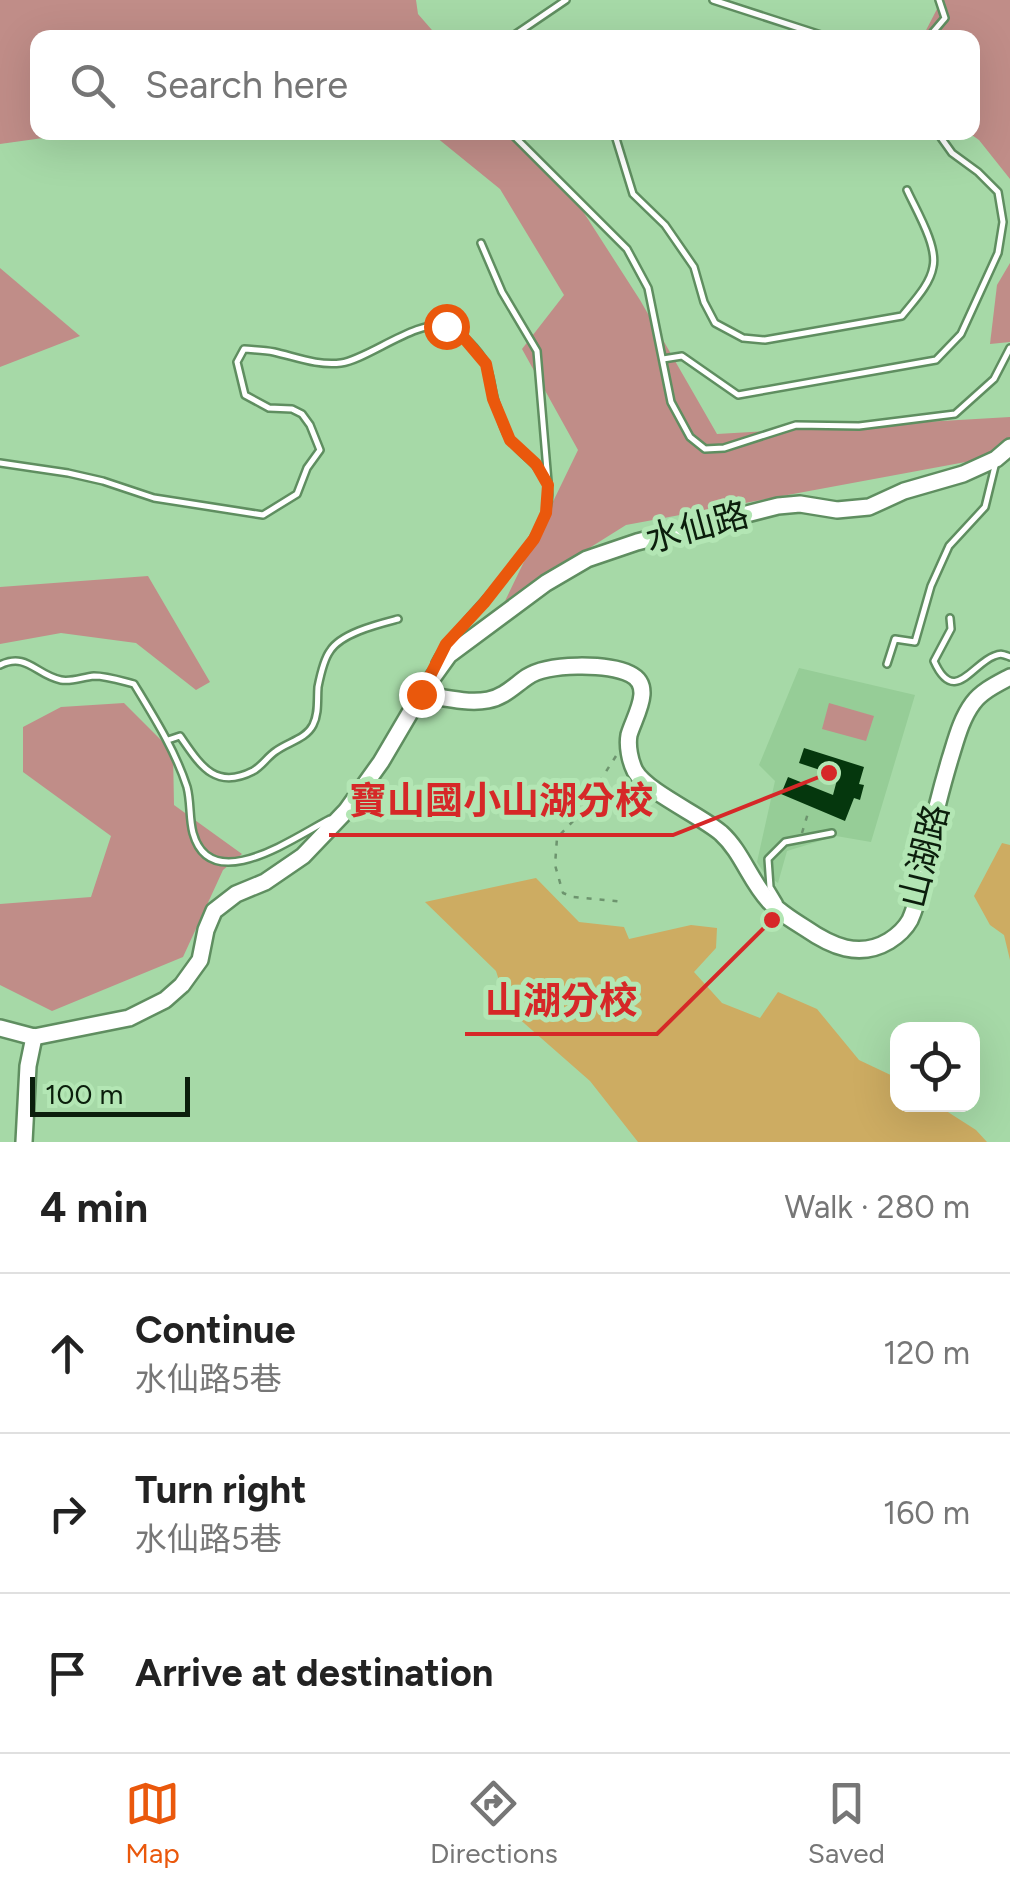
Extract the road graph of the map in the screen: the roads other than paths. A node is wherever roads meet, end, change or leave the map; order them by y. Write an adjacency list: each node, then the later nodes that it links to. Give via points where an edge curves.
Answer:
1 (566, 0): 4 (lane)
2 (713, 0): 5 (lane)
3 (939, 0): 6 (lane, via 945,18)
4 (522, 30)
5 (805, 30)
6 (935, 30)
7 (518, 140): 13 (lane, via 627,249 648,288)
8 (616, 140): 10 (lane, via 633,194 666,225 694,267 715,324 742,338 765,340 902,316 934,266)
9 (943, 140): 13 (lane, via 998,192 1003,222 998,253 961,334 936,360 738,395 682,356)
10 (907, 190)
11 (481, 243): 17 (lane, via 537,351)
12 (1010, 348): 13 (lane, via 994,379 956,414 796,426 724,448 706,448 690,437 671,402)
13 (662, 359)
14 (1010, 447): 15 (street, 水仙路)
15 (996, 460): 21 (lane, via 985,507 949,546 915,642 895,639); 24 (street, 水仙路, via 870,507 778,506 586,559 449,654)
16 (0, 463): 17 (lane, via 264,515 297,494 320,450 302,414 269,408 244,394 237,362 244,349 342,363 423,328 446,326 486,364 510,440)
17 (548, 485): 24 (lane, via 546,513 534,539 446,644)
18 (950, 618): 20 (lane, via 934,661 946,678 968,678 990,657)
19 (398, 619): 25 (lane, via 338,641 318,688 312,727 251,772 213,775 180,736)
20 (1010, 657)
21 (887, 664)
22 (0, 665): 25 (lane, via 26,662 64,681 96,676 134,684)
23 (1010, 678): 28 (street, 山湖路, via 974,702 958,732 921,885 896,937 865,951 844,948)
24 (421, 694): 26 (street, 水仙路); 28 (street, 山湖路, via 493,699 530,675 566,664 629,674 642,696 628,738 635,771 720,833 767,900)
25 (168, 740): 26 (lane, via 188,790 194,836 208,856 240,862)
26 (346, 811): 30 (street, 水仙路, via 303,856 214,911 200,960 165,1000 129,1018)
27 (832, 833): 28 (lane, via 785,842 768,858 770,887)
28 (788, 918)
29 (0, 1028): 30 (street)
30 (34, 1037): 31 (street)
31 (24, 1142)

